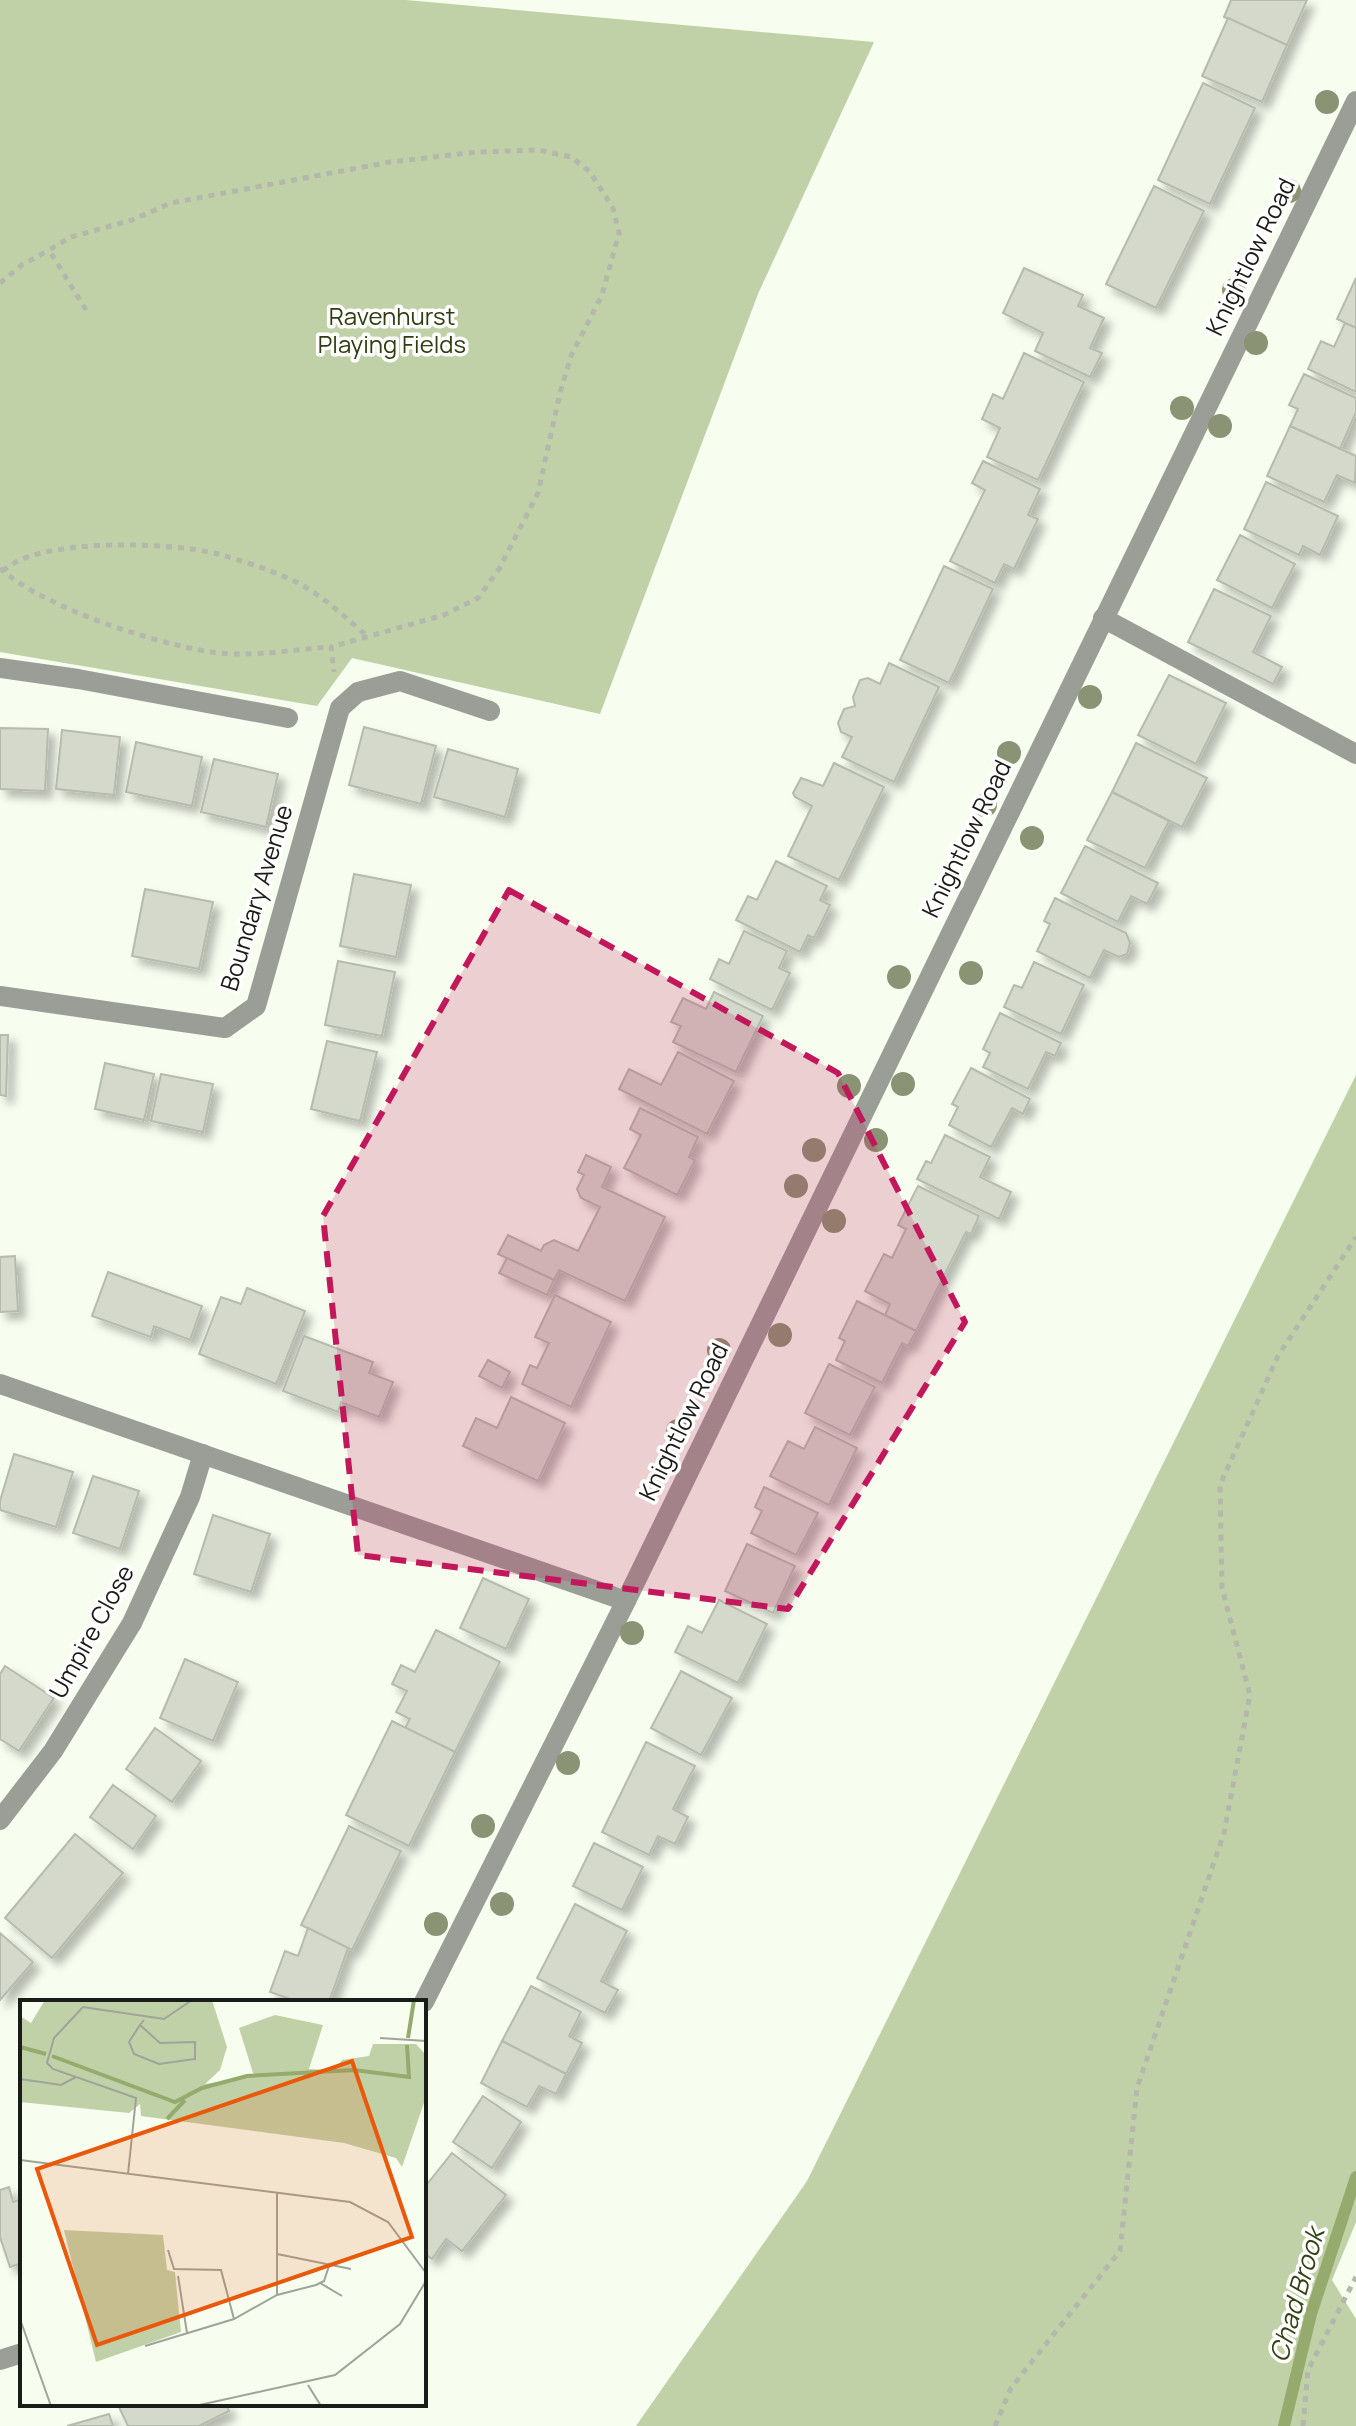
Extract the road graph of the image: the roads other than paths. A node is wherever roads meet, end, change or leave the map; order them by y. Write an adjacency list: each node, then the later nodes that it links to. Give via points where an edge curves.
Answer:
1 (1356, 101): 2 (street, Knightlow Road)
2 (1103, 618): 6 (street); 10 (street, Knightlow Road)
3 (0, 668): 5 (street)
4 (490, 711): 7 (street, Boundary Avenue, via 400,681 358,692 340,708 256,1006 225,1028)
5 (288, 718)
6 (1356, 754)
7 (0, 996)
8 (0, 1384): 9 (street)
9 (203, 1454): 10 (street); 11 (street, Umpire Close, via 190,1497 132,1623 53,1751)
10 (626, 1601): 13 (street, Knightlow Road)
11 (8, 1794): 12 (street, Umpire Close)
12 (0, 1820)
13 (425, 2000)
14 (20, 2354): 15 (street)
15 (0, 2360)

